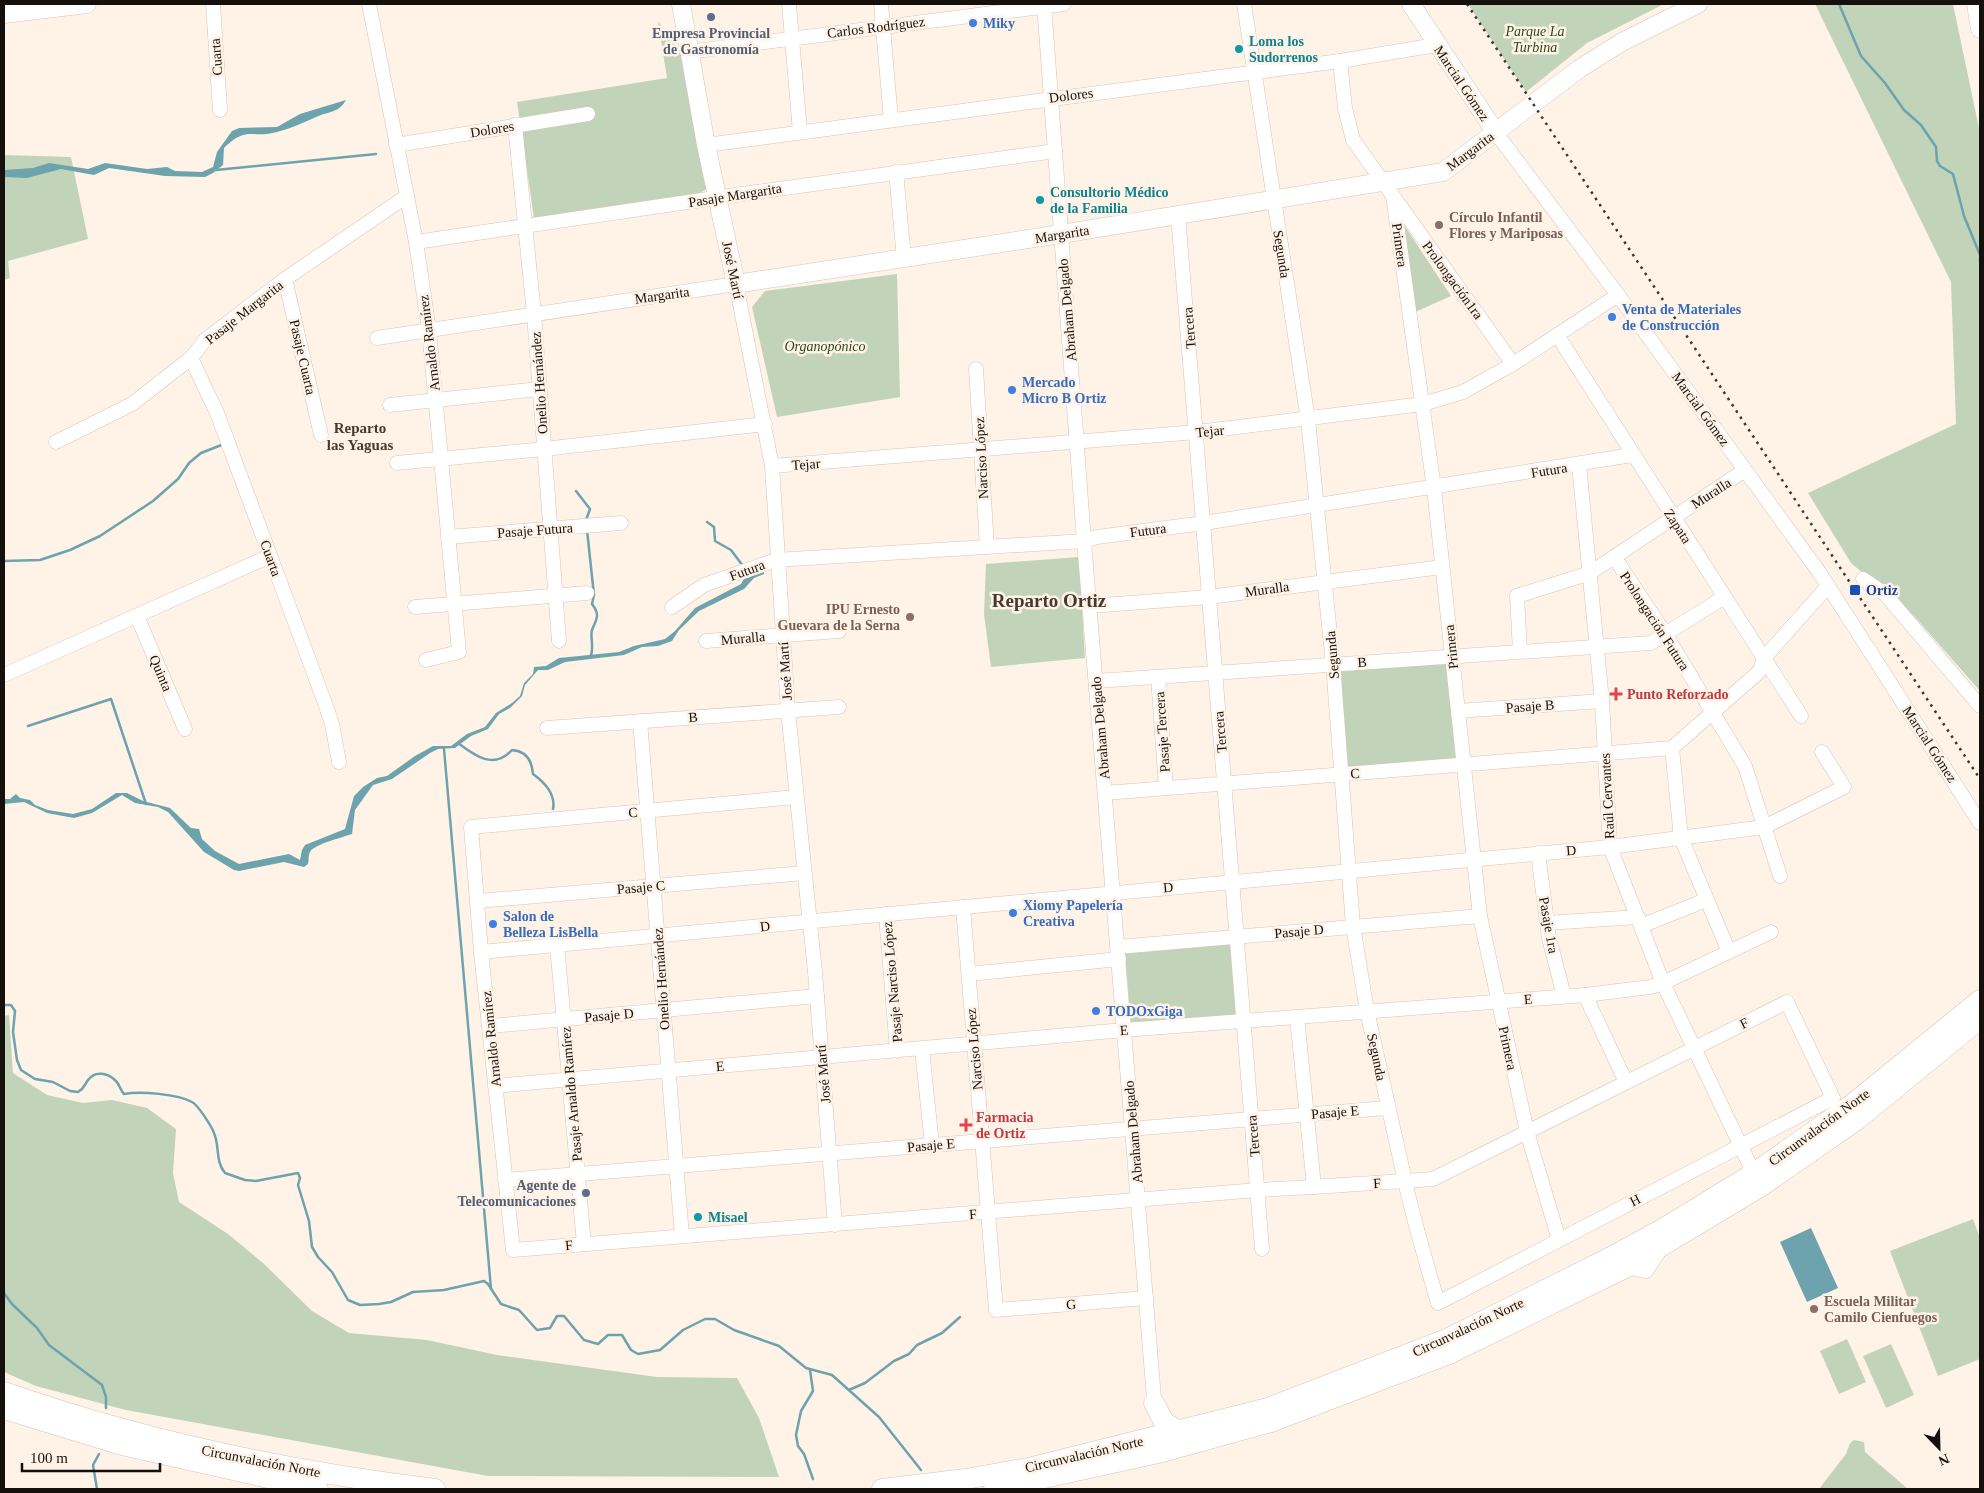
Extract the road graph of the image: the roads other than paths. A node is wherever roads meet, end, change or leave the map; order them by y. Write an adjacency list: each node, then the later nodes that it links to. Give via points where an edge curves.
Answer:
1 (87, 4): 13 (main road)
2 (213, 4): 23 (street, Cuarta)
3 (369, 4): 29 (street, Arnaldo Ramírez)
4 (681, 4): 19 (main road, José Martí)
5 (789, 4): 17 (street)
6 (881, 4): 15 (street)
7 (1064, 4): 12 (street, Carlos Rodríguez)
8 (1244, 4): 21 (street, Segunda)
9 (1411, 4): 18 (main road, Marcial Gómez)
10 (1698, 4): 28 (main road, Margarita, via 1622,42)
11 (1976, 4): 16 (main road)
12 (1044, 5): 15 (street, Carlos Rodríguez); 22 (street, Abraham Delgado)
13 (49, 6): 14 (main road)
14 (4, 14)
15 (883, 26): 17 (street, Carlos Rodríguez); 25 (street)
16 (1980, 29)
17 (792, 38): 19 (street, Carlos Rodríguez); 27 (street)
18 (1436, 45): 20 (street, Dolores); 28 (main road, Marcial Gómez)
19 (688, 52): 30 (main road, José Martí)
20 (1340, 61): 21 (street, Dolores); 33 (street, Primera, via 1345,108 1353,140)
21 (1254, 72): 22 (street, Dolores); 36 (street, Segunda)
22 (1051, 98): 25 (street, Dolores); 31 (street, Abraham Delgado)
23 (220, 110)
24 (588, 114): 26 (street, Dolores)
25 (891, 120): 27 (street, Dolores)
26 (515, 125): 29 (street, Dolores); 38 (street, Onelio Hernández)
27 (800, 132): 30 (street, Dolores)
28 (1496, 133): 33 (main road, Margarita, via 1443,172); 44 (street, Marcial Gómez)
29 (396, 145): 34 (street, Arnaldo Ramírez)
30 (706, 145): 35 (main road, José Martí)
31 (1054, 151): 32 (street, Pasaje Margarita); 39 (street, Abraham Delgado)
32 (896, 172): 35 (street, Pasaje Margarita); 41 (street)
33 (1389, 190): 36 (main road, Margarita); 50 (street, Prolongación1ra); 54 (street, Primera)
34 (407, 196): 40 (street, Arnaldo Ramírez); 42 (street, Pasaje Margarita)
35 (718, 198): 38 (street, Pasaje Margarita); 43 (main road, José Martí)
36 (1273, 199): 37 (main road, Margarita); 56 (street, Segunda)
37 (1178, 215): 39 (main road, Margarita); 58 (street, Tercera)
38 (526, 226): 40 (street, Pasaje Margarita); 45 (street, Onelio Hernández)
39 (1061, 234): 41 (main road, Margarita); 61 (street, Abraham Delgado)
40 (416, 242): 46 (street, Arnaldo Ramírez)
41 (904, 259): 43 (main road, Margarita)
42 (285, 279): 49 (street, Pasaje Margarita, via 206,340); 59 (street, Pasaje Cuarta)
43 (736, 284): 45 (street, Margarita); 57 (street, José Martí)
44 (1618, 295): 47 (street, Tejar); 69 (street, Marcial Gómez)
45 (534, 314): 46 (street, Margarita); 52 (street, Onelio Hernández)
46 (429, 330): 48 (street, Margarita); 53 (street, Arnaldo Ramírez)
47 (1557, 335): 50 (street, Tejar); 64 (street, Zapata)
48 (378, 338)
49 (191, 358): 60 (street, Pasaje Margarita, via 132,404); 79 (street, Cuarta, via 217,413)
50 (1513, 364): 54 (street, Tejar, via 1463,392)
51 (976, 369): 63 (street, Narciso López)
52 (540, 389): 53 (street); 62 (street, Onelio Hernández)
53 (436, 401): 55 (street); 65 (street, Arnaldo Ramírez)
54 (1423, 404): 56 (street, Tejar); 70 (street, Primera)
55 (390, 405)
56 (1308, 420): 58 (street, Tejar); 71 (street, Segunda)
57 (765, 424): 62 (street); 68 (street, José Martí)
58 (1197, 432): 61 (street, Tejar); 74 (street, Tercera)
59 (321, 435)
60 (56, 442)
61 (1077, 442): 63 (street, Tejar); 77 (street, Abraham Delgado)
62 (544, 449): 65 (street); 75 (street, Onelio Hernández)
63 (980, 451): 68 (street, Tejar); 78 (street, Narciso López)
64 (1632, 455): 67 (street, Futura); 72 (street, Zapata)
65 (442, 458): 66 (street); 76 (street, Arnaldo Ramírez)
66 (397, 463)
67 (1579, 465): 70 (street, Futura); 83 (street, Raúl Cervantes)
68 (772, 466): 81 (street, José Martí)
69 (1745, 470): 72 (street, Muralla); 86 (street, Marcial Gómez)
70 (1434, 488): 71 (street, Futura); 82 (street, Primera)
71 (1317, 506): 74 (street, Futura); 85 (street, Segunda)
72 (1673, 518): 80 (street, Muralla); 90 (street, Zapata)
73 (621, 523): 75 (street, Pasaje Futura)
74 (1204, 523): 77 (street, Futura, via 1097,536); 89 (street, Tercera)
75 (550, 529): 76 (street, Pasaje Futura); 88 (street, Onelio Hernández)
76 (448, 537): 91 (street, Arnaldo Ramírez)
77 (1084, 541): 78 (street, Futura); 92 (street, Abraham Delgado)
78 (986, 547): 81 (street, Futura)
79 (270, 556): 95 (street); 124 (street, Cuarta, via 332,724)
80 (1614, 557): 83 (street, Muralla); 98 (street, Prolongación Futura)
81 (776, 560): 94 (street, Futura, via 704,585); 97 (street, José Martí)
82 (1442, 567): 85 (street, Muralla); 103 (street, Primera)
83 (1590, 573): 101 (street, Raúl Cervantes); 102 (street, Muralla, via 1517,596)
84 (1862, 579): 112 (street, via 1885,594)
85 (1325, 582): 89 (street, Muralla); 106 (street, Segunda)
86 (1828, 586): 104 (street); 132 (street, Marcial Gómez)
87 (587, 593): 88 (street)
88 (556, 596): 91 (street); 99 (street, Onelio Hernández)
89 (1209, 597): 92 (street, Muralla); 107 (street, Tercera)
90 (1723, 598): 98 (street, B); 104 (street, Zapata)
91 (454, 604): 93 (street); 105 (street, Arnaldo Ramírez, via 460,652)
92 (1090, 606): 110 (street, Abraham Delgado)
93 (415, 607)
94 (672, 607)
95 (137, 616): 108 (street); 120 (street, Quinta)
96 (840, 631): 97 (street, Muralla)
97 (783, 635): 100 (street, Muralla); 114 (street, José Martí)
98 (1666, 635): 101 (street, B, via 1651,643); 116 (street, Prolongación Futura)
99 (559, 641)
100 (706, 642)
101 (1598, 647): 102 (street, B); 111 (street, Raúl Cervantes)
102 (1520, 652): 103 (street, B)
103 (1452, 656): 106 (street, B); 115 (street, Primera)
104 (1764, 658): 116 (street, via 1760,671); 117 (street, Zapata)
105 (426, 660)
106 (1333, 664): 107 (street, B); 126 (street, Segunda)
107 (1215, 672): 109 (street, B); 127 (street, Tercera)
108 (4, 675)
109 (1158, 676): 110 (street, B); 128 (street, Pasaje Tercera)
110 (1096, 681): 129 (street, Abraham Delgado)
111 (1602, 701): 115 (street, Pasaje B); 123 (street, Raúl Cervantes)
112 (1980, 706)
113 (839, 707): 114 (street, B)
114 (788, 710): 118 (street, B); 130 (street, José Martí)
115 (1458, 712): 125 (street, Primera)
116 (1713, 712): 121 (street); 134 (street, Prolongación Futura, via 1745,766)
117 (1801, 716)
118 (640, 721): 119 (street, B); 131 (street, Onelio Hernández)
119 (547, 728)
120 (185, 729)
121 (1672, 748): 123 (street, C); 135 (street)
122 (1822, 752): 134 (street, D, via 1844,787)
123 (1606, 754): 125 (street, C); 136 (street, Raúl Cervantes)
124 (339, 762)
125 (1464, 764): 126 (street, C); 138 (street, Primera)
126 (1340, 774): 127 (street, C); 139 (street, Segunda)
127 (1224, 783): 128 (street, C); 142 (street, Tercera)
128 (1166, 788): 129 (street, C)
129 (1105, 793): 144 (street, Abraham Delgado)
130 (796, 797): 131 (street, C); 140 (street, José Martí)
131 (647, 811): 133 (street, C); 143 (street, Onelio Hernández)
132 (1980, 823)
133 (471, 827): 146 (street, Arnaldo Ramírez)
134 (1764, 827): 135 (street, D); 141 (street, Prolongación Futura)
135 (1681, 838): 136 (street, D); 145 (street)
136 (1610, 846): 137 (street, D); 151 (street, Raúl Cervantes)
137 (1538, 853): 138 (street, D); 152 (street, Pasaje 1ra)
138 (1474, 859): 139 (street, D); 149 (street, Primera)
139 (1348, 870): 142 (street, D); 153 (street, Segunda)
140 (804, 873): 143 (street, Pasaje C); 150 (street, José Martí)
141 (1780, 876)
142 (1232, 881): 144 (street, D); 156 (street, Tercera)
143 (654, 886): 146 (street, Pasaje C); 155 (street, Onelio Hernández)
144 (1113, 892): 147 (street, D); 160 (street, Abraham Delgado)
145 (1706, 900): 151 (street); 159 (street)
146 (478, 901): 158 (street, Arnaldo Ramírez)
147 (963, 907): 148 (street, D); 161 (street, Narciso López)
148 (886, 914): 150 (street, D); 179 (street, Pasaje Narciso López)
149 (1480, 916): 153 (street, Pasaje D); 167 (street, Primera)
150 (810, 921): 155 (street, D); 164 (street, José Martí)
151 (1640, 922): 152 (street); 162 (street, Raúl Cervantes)
152 (1547, 923): 165 (street, Pasaje 1ra)
153 (1353, 926): 156 (street, Pasaje D); 169 (street, Segunda)
154 (1771, 932): 159 (street, E)
155 (658, 936): 157 (street, D); 168 (street, Onelio Hernández)
156 (1236, 936): 160 (street, Pasaje D); 173 (street, Tercera)
157 (557, 945): 158 (street, D); 171 (street, Pasaje Arnaldo Ramírez)
158 (481, 952): 174 (street, Arnaldo Ramírez)
159 (1729, 952): 162 (street, E)
160 (1118, 953): 161 (street, Pasaje D); 175 (street, Abraham Delgado)
161 (969, 974): 176 (street, Narciso López)
162 (1663, 983): 163 (street, E); 178 (street, Raúl Cervantes)
163 (1585, 995): 165 (street, E); 183 (street)
164 (817, 996): 168 (street, Pasaje D); 180 (street, José Martí)
165 (1564, 996): 167 (street, E)
166 (1980, 1000): 198 (highway, Circunvalación Norte)
167 (1498, 1002): 169 (street, E); 190 (street, Primera)
168 (664, 1010): 171 (street, Pasaje D); 181 (street, Onelio Hernández)
169 (1367, 1012): 170 (street, E); 186 (street, Segunda)
170 (1298, 1017): 173 (street, E); 187 (street)
171 (565, 1019): 174 (street, Pasaje D); 182 (street, Pasaje Arnaldo Ramírez)
172 (1980, 1019): 198 (highway, Circunvalación Norte, via 1858,1118)
173 (1244, 1021): 175 (street, E); 188 (street, Tercera)
174 (490, 1026): 184 (street, Arnaldo Ramírez)
175 (1124, 1030): 176 (street, E); 189 (street, Abraham Delgado)
176 (973, 1044): 177 (street, E); 191 (street, Narciso López)
177 (922, 1048): 179 (street, E); 192 (street, Pasaje Narciso López)
178 (1694, 1048): 183 (street, F); 185 (street, F, via 1787,1002); 193 (street, Raúl Cervantes)
179 (897, 1051): 180 (street, E)
180 (822, 1057): 181 (street, E); 194 (street, José Martí)
181 (668, 1071): 182 (street, E); 195 (street, Onelio Hernández)
182 (570, 1080): 184 (street, E); 196 (street, Pasaje Arnaldo Ramírez)
183 (1626, 1082): 190 (street, F)
184 (495, 1086): 197 (street, Arnaldo Ramírez)
185 (1833, 1098): 193 (street, H)
186 (1387, 1108): 187 (street, Pasaje E); 199 (street, Segunda)
187 (1306, 1115): 188 (street, Pasaje E); 200 (street)
188 (1252, 1119): 189 (street, Pasaje E); 201 (street, Tercera)
189 (1132, 1129): 191 (street, Pasaje E); 202 (street, Abraham Delgado)
190 (1527, 1132): 199 (street, F, via 1433,1179); 207 (street, Primera)
191 (983, 1141): 192 (street, Pasaje E); 203 (street, Narciso López)
192 (932, 1145): 194 (street, Pasaje E)
193 (1741, 1146): 198 (street, Raúl Cervantes); 207 (street, H)
194 (829, 1153): 195 (street, Pasaje E); 204 (street, José Martí)
195 (676, 1166): 196 (street, Pasaje E); 205 (street, Onelio Hernández)
196 (578, 1174): 197 (street, Pasaje E); 208 (street, Pasaje Arnaldo Ramírez)
197 (505, 1180): 210 (street, Arnaldo Ramírez)
198 (1757, 1180): 206 (highway, Circunvalación Norte)
199 (1406, 1186): 200 (street, F); 213 (street, Segunda)
200 (1314, 1187): 201 (street, F)
201 (1258, 1190): 202 (street, F); 209 (street, Tercera)
202 (1138, 1200): 203 (street, F); 212 (street, Abraham Delgado)
203 (988, 1213): 204 (street, F); 214 (street, Narciso López)
204 (835, 1225): 205 (street, F)
205 (682, 1236): 208 (street, F)
206 (1663, 1237): 211 (highway, Circunvalación Norte); 211 (street, via 1646,1271)
207 (1559, 1240): 213 (street, H)
208 (584, 1244): 210 (street, F)
209 (1262, 1248)
210 (513, 1250)
211 (1618, 1262): 218 (highway, Circunvalación Norte, via 1449,1338 1268,1408); 219 (highway, Circunvalación Norte, via 1449,1354 1271,1422)
212 (1146, 1298): 214 (street, G); 216 (street, Abraham Delgado)
213 (1438, 1303)
214 (996, 1310)
215 (4, 1392): 221 (highway, Circunvalación Norte, via 95,1423 200,1449 318,1472)
216 (1154, 1403): 218 (highway, via 1164,1422); 219 (street, Abraham Delgado)
217 (4, 1409): 220 (highway, Circunvalación Norte, via 122,1445)
218 (1178, 1430): 219 (highway, Circunvalación Norte)
219 (1157, 1444): 222 (highway, Circunvalación Norte, via 966,1479); 223 (highway, Circunvalación Norte)
220 (318, 1489)
221 (435, 1489)
222 (882, 1489)
223 (994, 1489)

